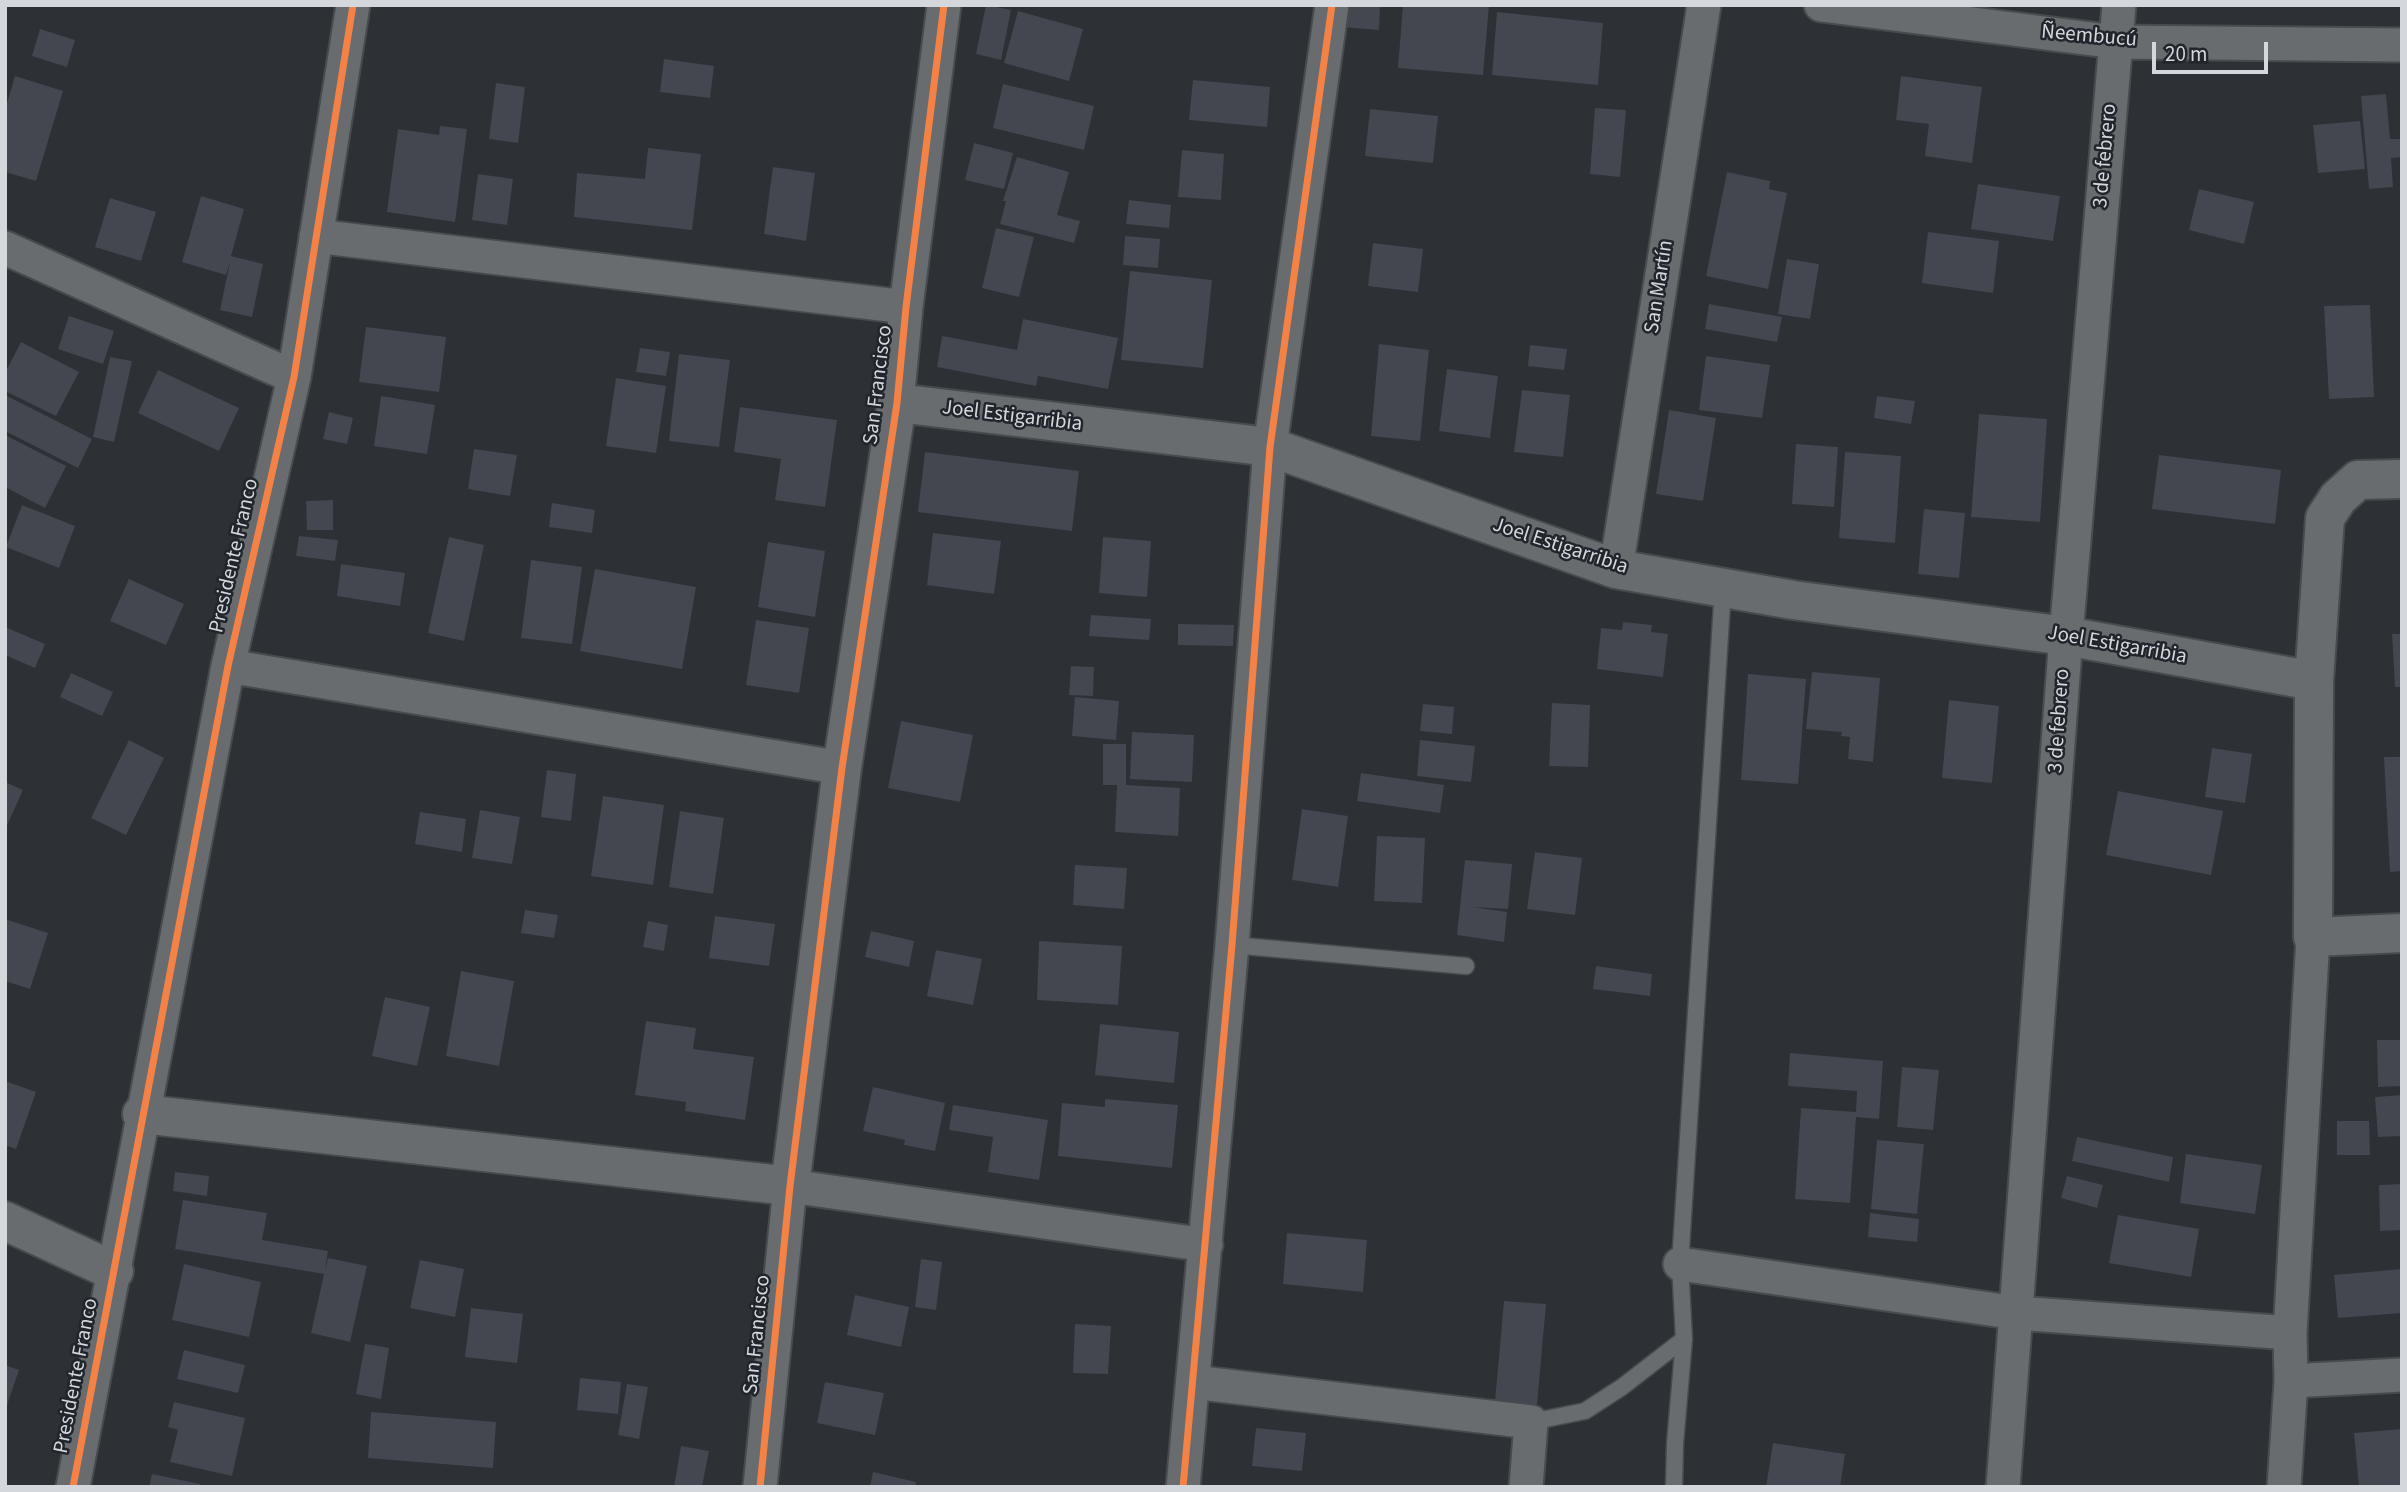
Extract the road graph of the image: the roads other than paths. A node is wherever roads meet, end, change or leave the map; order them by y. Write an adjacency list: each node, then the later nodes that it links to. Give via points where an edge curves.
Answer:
1 (353, 5): 9 (street, Presidente Franco)
2 (944, 5): 11 (street, San Francisco)
3 (1332, 5): 14 (street)
4 (1703, 5): 16 (street, San Martín)
5 (1821, 5): 7 (street, Ñeembucú)
6 (2119, 5): 7 (street, 3 de febrero)
7 (2116, 42): 8 (street, Ñeembucú); 18 (street, 3 de febrero)
8 (2402, 45)
9 (316, 236): 11 (street); 12 (street, Presidente Franco)
10 (5, 248): 12 (street)
11 (906, 307): 13 (street, San Francisco)
12 (294, 377): 19 (street, Presidente Franco)
13 (897, 404): 14 (street, Joel Estigarribia); 21 (street, San Francisco)
14 (1270, 447): 16 (street, Joel Estigarribia); 24 (street)
15 (2402, 479): 20 (street, via 2358,480 2337,498 2325,518)
16 (1616, 569): 17 (street, Joel Estigarribia)
17 (1723, 587): 18 (street, Joel Estigarribia); 30 (lane)
18 (2066, 636): 20 (street, Joel Estigarribia); 32 (street, 3 de febrero)
19 (228, 666): 21 (street); 26 (street, Presidente Franco)
20 (2314, 681): 23 (street)
21 (842, 768): 27 (street, San Francisco)
22 (2402, 933): 23 (street)
23 (2313, 937): 33 (street)
24 (1232, 945): 25 (lane); 29 (street)
25 (1466, 966)
26 (142, 1114): 27 (street); 31 (street, Presidente Franco)
27 (790, 1186): 29 (street); 40 (street, San Francisco)
28 (5, 1221): 31 (street)
29 (1206, 1245): 37 (street)
30 (1680, 1264): 32 (street); 34 (lane)
31 (114, 1271): 39 (street, Presidente Franco)
32 (2017, 1312): 33 (street); 44 (street, 3 de febrero)
33 (2290, 1333): 36 (street)
34 (1684, 1339): 38 (lane, via 1586,1411); 43 (lane)
35 (2402, 1375): 36 (street)
36 (2291, 1381): 45 (street)
37 (1193, 1382): 38 (street); 41 (street)
38 (1531, 1422): 42 (street)
39 (73, 1487)
40 (760, 1487)
41 (1183, 1487)
42 (1526, 1487)
43 (1674, 1487)
44 (2003, 1487)
45 (2284, 1487)

